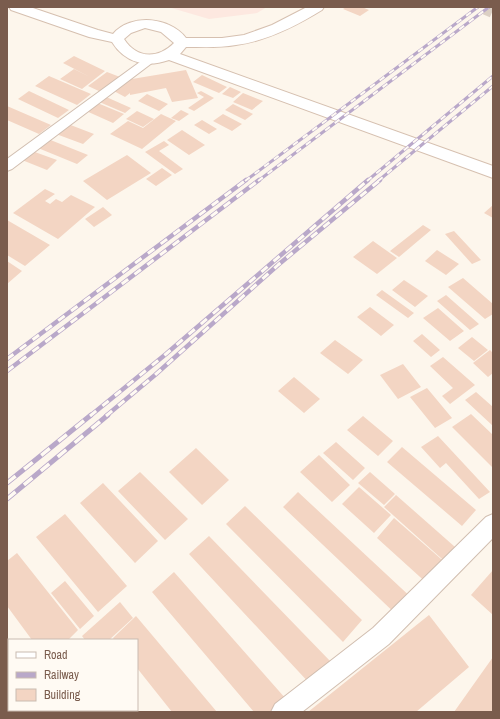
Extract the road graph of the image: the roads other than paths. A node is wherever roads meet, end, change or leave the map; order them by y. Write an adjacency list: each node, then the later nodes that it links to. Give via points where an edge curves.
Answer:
1 (16, 7): 6 (street, via 94,34)
2 (56, 7): 6 (street)
3 (302, 7): 5 (street, via 275,21 254,26 198,32)
4 (317, 7): 7 (street, via 282,26 236,41)
5 (171, 31): 6 (street, via 145,24); 7 (street, via 177,36)
6 (121, 35): 8 (street, via 121,47 133,56)
7 (176, 48): 8 (street, via 164,58); 9 (street); 11 (street)
8 (148, 61): 10 (street)
9 (493, 160)
10 (7, 166)
11 (493, 172)
12 (493, 524): 13 (street, via 381,636)
13 (283, 712)

